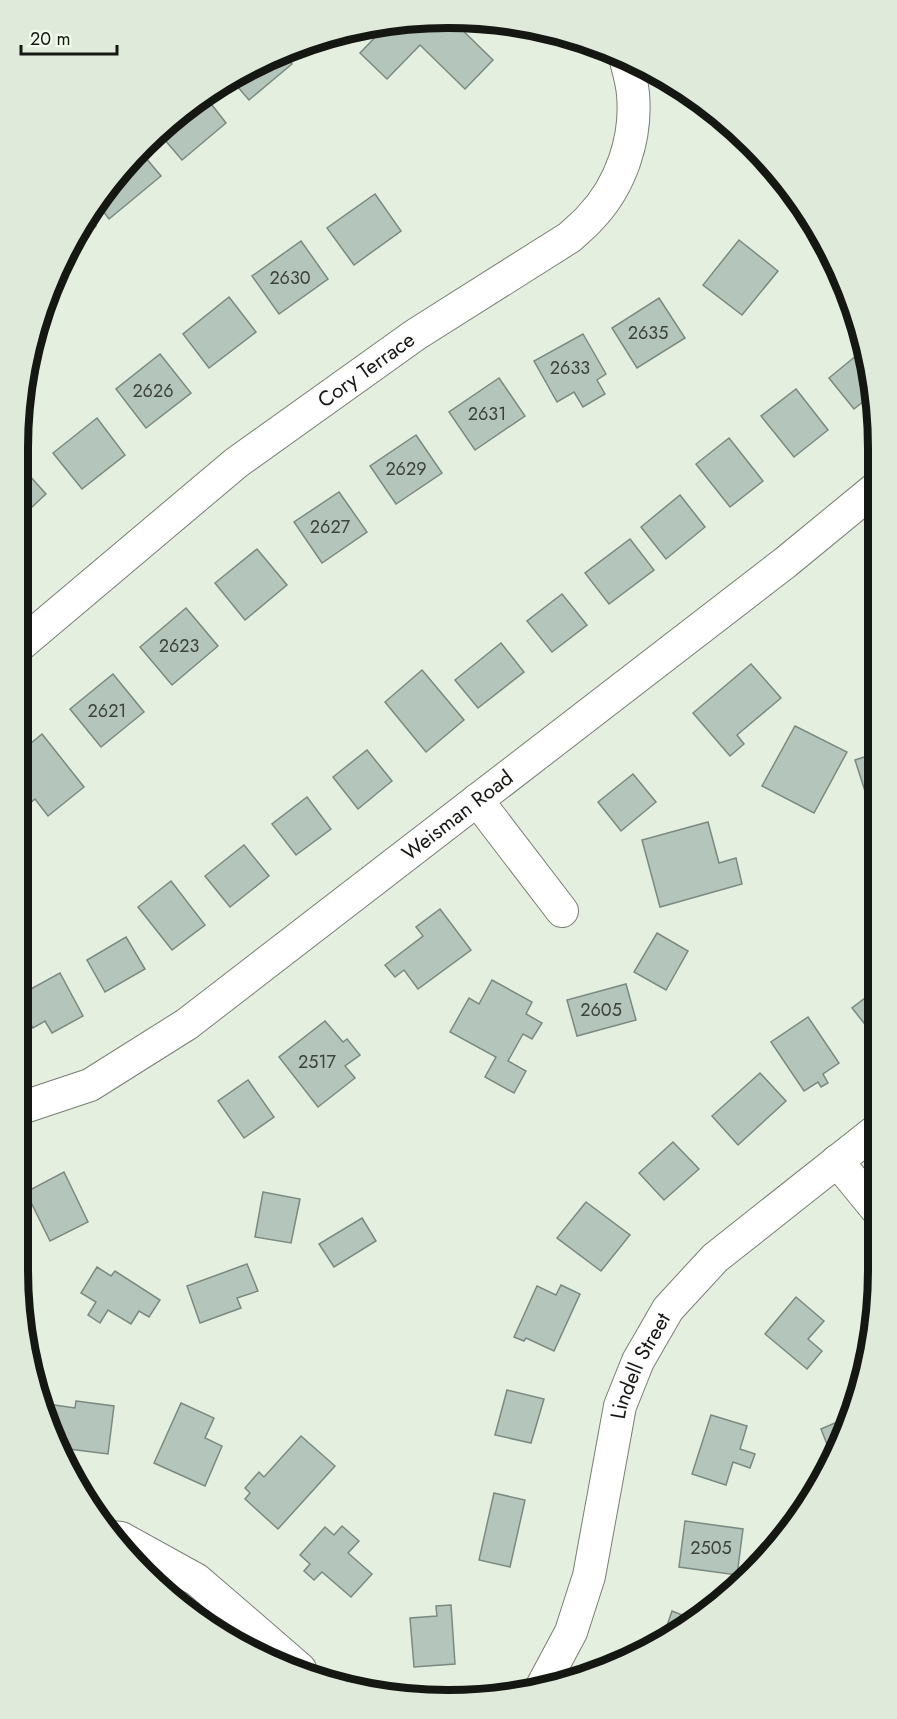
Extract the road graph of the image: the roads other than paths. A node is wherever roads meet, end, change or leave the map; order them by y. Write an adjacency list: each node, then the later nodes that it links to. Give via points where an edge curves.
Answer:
1 (628, 69): 3 (street, Cory Terrace, via 633,93 629,144 619,174 591,218 570,237 415,335 236,464)
2 (868, 495): 4 (street, Weisman Road)
3 (28, 638)
4 (477, 800): 5 (street); 6 (street, Weisman Road, via 187,1024 90,1085)
5 (562, 911)
6 (28, 1106)
7 (868, 1137): 8 (street, Lindell Street)
8 (837, 1161): 9 (street); 12 (street, Lindell Street, via 715,1258 668,1310 638,1361 621,1406 589,1576 571,1632)
9 (868, 1200)
10 (129, 1542): 11 (street, via 197,1580)
11 (287, 1658)
12 (546, 1678)

